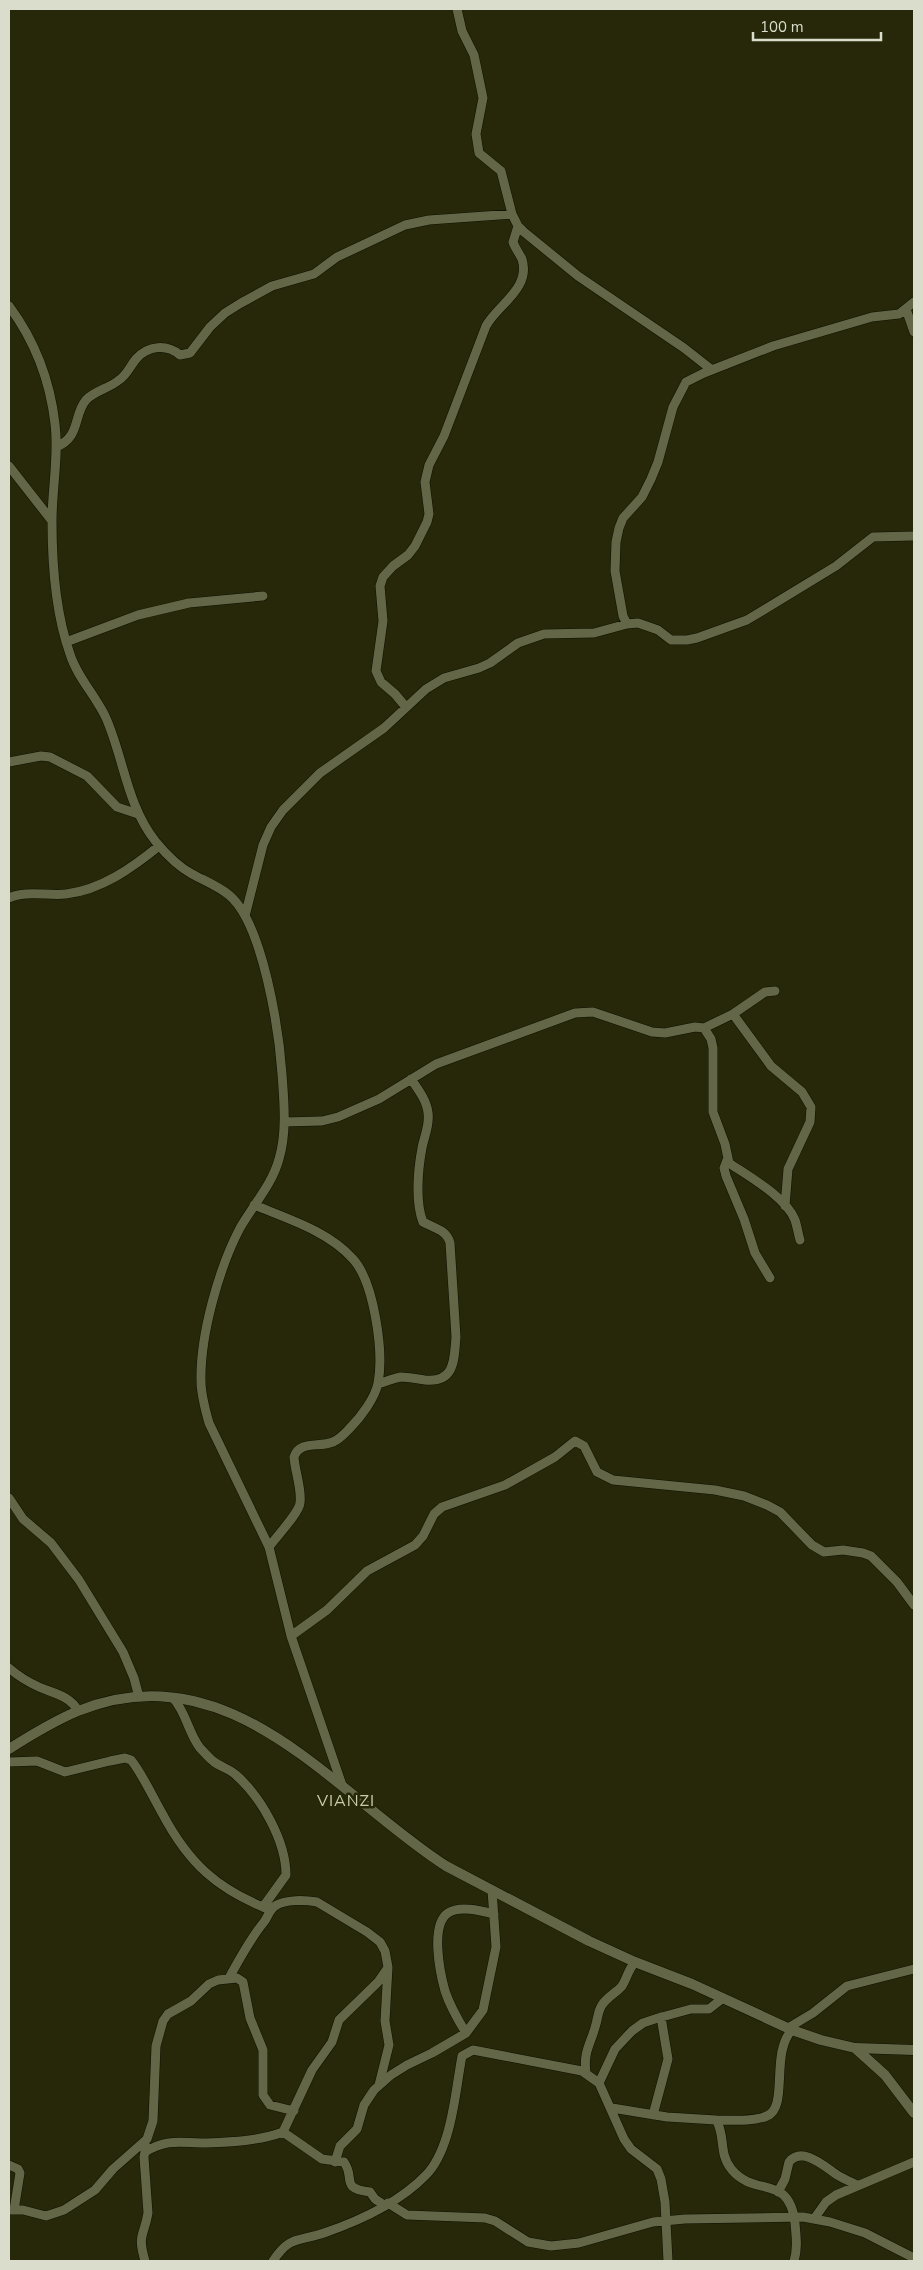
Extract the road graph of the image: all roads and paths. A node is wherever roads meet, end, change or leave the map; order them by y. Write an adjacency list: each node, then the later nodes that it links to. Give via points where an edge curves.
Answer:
1 (457, 9): 2 (street, via 462,31 474,55 483,98 476,134 479,153 501,171)
2 (512, 214): 3 (street); 9 (street, via 429,220 406,225 337,257 314,274 260,292 225,313 190,353 180,355 170,348 160,347 137,357 120,380 88,397 70,437)
3 (518, 226): 8 (street, via 578,276); 16 (street, via 513,242 522,260 522,280 486,326 444,436 429,465 425,482 429,514 422,534 408,555 383,577 380,586 383,622 376,671)
4 (914, 302): 6 (street)
5 (9, 306): 9 (street, via 44,369 52,399)
6 (906, 309): 7 (street); 8 (street, via 899,314 872,318 781,344)
7 (914, 332)
8 (712, 370): 14 (street, via 693,378 680,390 651,479 619,528 615,571)
9 (56, 447): 11 (street)
10 (9, 466): 11 (street)
11 (52, 521): 15 (street, via 58,603)
12 (914, 536): 14 (street, via 873,537 836,566 747,620 697,638 671,640 647,625)
13 (263, 596): 15 (street, via 189,603 138,614)
14 (627, 624): 16 (street, via 594,633 553,633 531,637 490,663 444,678)
15 (66, 642): 18 (street, via 74,664 107,722)
16 (405, 706): 21 (street, via 384,728 320,774 284,810 263,844)
17 (9, 762): 18 (street, via 41,756 50,758 87,776 117,807)
18 (138, 814): 19 (street)
19 (159, 846): 20 (street, via 102,886 65,894); 21 (street, via 189,872 228,894)
20 (9, 898)
21 (245, 916): 26 (street, via 274,1005)
22 (775, 991): 23 (street, via 765,992)
23 (733, 1014): 24 (street); 29 (street, via 771,1066 802,1092 811,1107 810,1122 788,1169)
24 (704, 1028): 25 (street, via 652,1032 593,1012 575,1013 448,1060); 27 (street, via 712,1048 713,1112 725,1144)
25 (411, 1078): 26 (street, via 380,1099 338,1117 322,1121); 32 (street, via 428,1112 420,1159 419,1212 423,1222 448,1235 456,1323 455,1352 450,1374 443,1378 432,1381 401,1377)
26 (284, 1122): 28 (street, via 274,1174)
27 (727, 1160): 29 (street, via 760,1182); 31 (street, via 726,1176 755,1253)
28 (254, 1205): 32 (street, via 330,1239 354,1260 366,1281 374,1312); 34 (street, via 224,1262 204,1348 201,1380 208,1423)
29 (785, 1206): 30 (street, via 795,1220)
30 (800, 1240)
31 (770, 1278)
32 (378, 1384): 34 (street, via 363,1412 340,1438 296,1451 299,1509)
33 (9, 1498): 38 (street, via 22,1519 66,1560 123,1652)
34 (269, 1547): 36 (street)
35 (914, 1605): 36 (street, via 897,1582 870,1556 843,1550 824,1552 812,1545 780,1512 767,1505 715,1490 613,1480 597,1472 584,1446 575,1441 555,1457 505,1485 442,1507 415,1545 367,1571 327,1610)
36 (291, 1636): 43 (street)
37 (9, 1668): 40 (street, via 23,1679 67,1699 75,1704)
38 (139, 1697): 39 (street); 40 (street)
39 (174, 1698): 43 (street, via 194,1700 235,1715 282,1740); 45 (street, via 182,1707 193,1738 212,1761 234,1773 254,1793 271,1823 284,1857 286,1875)
40 (78, 1711): 41 (street)
41 (9, 1750)
42 (9, 1762): 45 (street, via 37,1761 65,1772 125,1758 131,1760 170,1828 195,1863 220,1884)
43 (342, 1785): 44 (street, via 424,1852)
44 (492, 1890): 46 (street); 47 (street)
45 (267, 1909): 48 (street, via 278,1904 317,1902 380,1942); 50 (street, via 264,1922 254,1932)
46 (494, 1914): 54 (street, via 497,1938 491,1979 483,2010); 54 (street, via 464,1909 448,1913 441,1922 437,1938 446,1992)
47 (635, 1962): 51 (street); 57 (street, via 619,1990 600,2009 585,2053)
48 (388, 1967): 59 (street, via 385,2016 389,2045); 61 (street, via 378,1982 339,2020 332,2042 312,2070)
49 (914, 1970): 53 (street, via 847,1986)
50 (229, 1978): 61 (street, via 243,1982 246,1991 250,2018 263,2050 263,2095 270,2105); 66 (street, via 209,1984 163,2021 156,2046 153,2122)
51 (723, 1998): 52 (street, via 709,2009 691,2009); 53 (street)
52 (661, 2017): 58 (street, via 643,2023 622,2040); 63 (street, via 668,2059)
53 (790, 2029): 55 (street); 64 (street, via 782,2045 778,2104 774,2111 758,2119)
54 (466, 2033): 59 (street, via 407,2065)
55 (855, 2048): 56 (street); 62 (street, via 885,2075)
56 (914, 2050)
57 (586, 2073): 58 (street); 73 (street, via 494,2052 467,2051 462,2056 447,2135 439,2156 427,2174)
58 (599, 2083): 60 (street)
59 (379, 2085): 68 (street, via 368,2096 358,2129 340,2146)
60 (612, 2108): 63 (street); 77 (street, via 624,2139 631,2149 650,2162 661,2179)
61 (294, 2111): 65 (street)
62 (914, 2113)
63 (653, 2115): 64 (street)
64 (716, 2120): 72 (street, via 722,2149 733,2171)
65 (283, 2132): 67 (street, via 247,2140 163,2143); 68 (street, via 322,2159)
66 (147, 2140): 67 (street); 74 (street, via 113,2168 95,2190 64,2210 46,2216)
67 (145, 2152): 79 (street, via 148,2213 140,2236)
68 (335, 2162): 73 (street, via 344,2162 348,2181 357,2191 370,2192 374,2199)
69 (914, 2162): 71 (street)
70 (9, 2165): 74 (street, via 20,2173)
71 (857, 2185): 72 (street, via 822,2163 796,2157 789,2162); 76 (street, via 826,2202)
72 (778, 2192): 75 (street, via 790,2201)
73 (386, 2204): 77 (street, via 407,2215 471,2216 495,2221 539,2246 564,2246); 80 (street, via 322,2234 288,2243)
74 (11, 2210)
75 (794, 2218): 76 (street); 77 (street); 82 (street, via 797,2251)
76 (814, 2219): 78 (street, via 865,2233)
77 (665, 2221): 81 (street)
78 (914, 2258)
79 (145, 2261)
80 (273, 2261)
81 (668, 2261)
82 (794, 2261)

